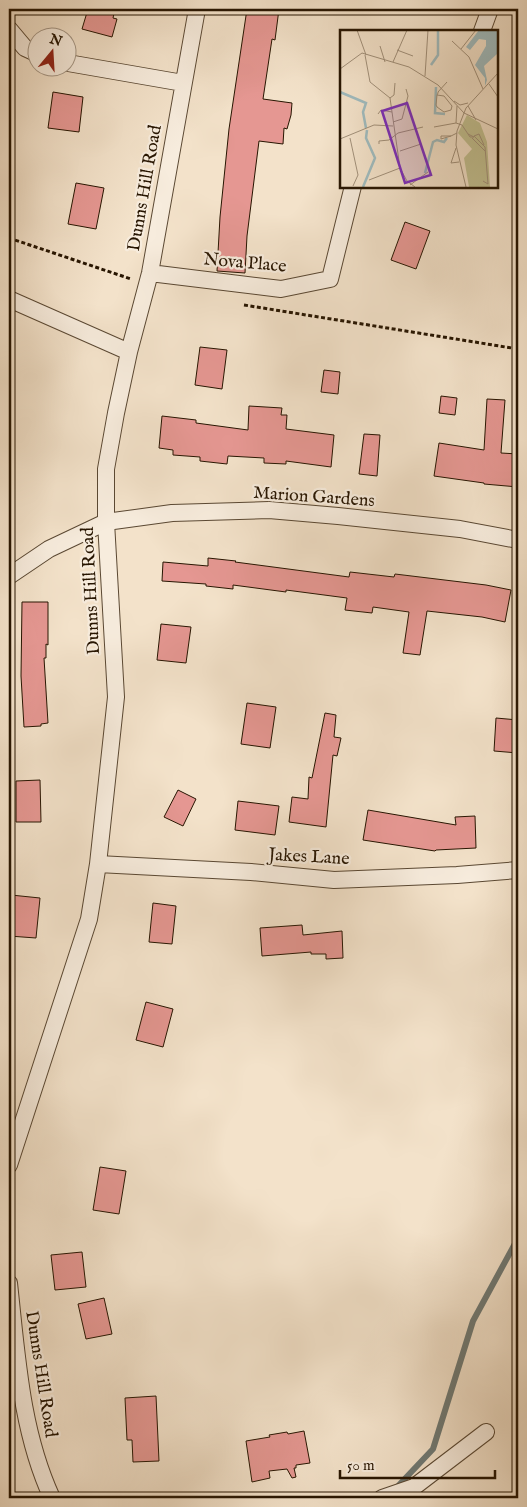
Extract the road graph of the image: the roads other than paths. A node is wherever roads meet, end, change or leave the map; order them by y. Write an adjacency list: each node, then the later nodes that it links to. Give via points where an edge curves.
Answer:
1 (197, 9): 7 (street, Dunns Hill Road)
2 (490, 9): 4 (street)
3 (9, 29): 5 (street)
4 (482, 30)
5 (28, 49)
6 (78, 65): 7 (street)
7 (183, 83): 9 (street, Dunns Hill Road)
8 (353, 188): 9 (street, Nova Place, via 330,279 281,289)
9 (150, 273): 11 (street, Dunns Hill Road)
10 (9, 299): 11 (street)
11 (130, 352): 12 (street, Dunns Hill Road, via 106,469)
12 (106, 522): 13 (street, Marion Gardens, via 172,513 269,510 460,529); 14 (street, Marion Gardens, via 49,549); 15 (street, Dunns Hill Road, via 116,697)
13 (518, 540)
14 (9, 576)
15 (98, 864): 16 (street, Jakes Lane, via 334,880); 17 (street, Dunns Hill Road, via 89,919)
16 (518, 870)
17 (9, 1165)
18 (9, 1284): 20 (street, Dunns Hill Road, via 22,1394 35,1456)
19 (486, 1432): 21 (street, via 414,1488)
20 (52, 1498)
21 (382, 1498)

